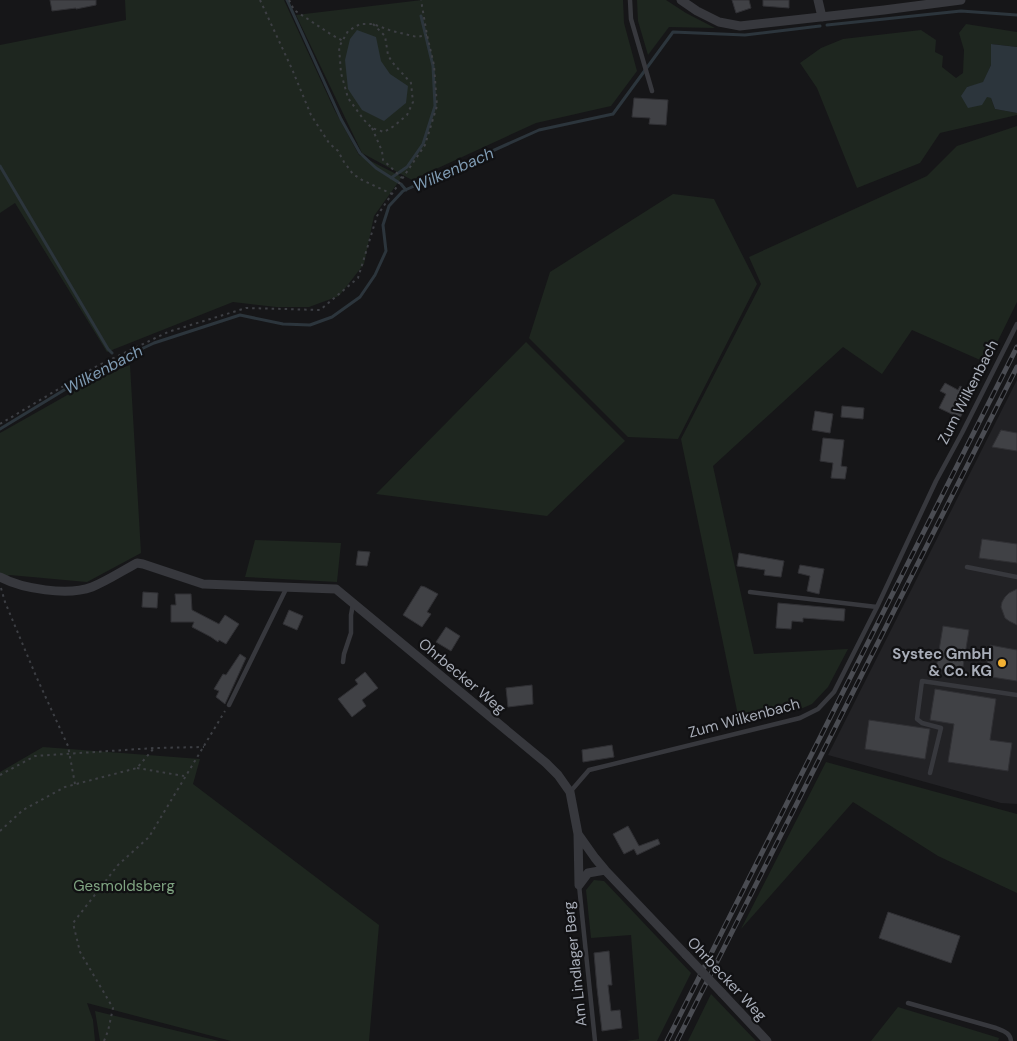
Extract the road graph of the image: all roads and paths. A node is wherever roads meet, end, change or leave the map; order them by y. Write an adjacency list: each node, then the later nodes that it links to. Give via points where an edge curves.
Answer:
1 (260, 0): 15 (path, via 304,99 330,143 353,174)
2 (289, 0): 11 (path, via 294,10)
3 (421, 0): 10 (path)
4 (630, 0): 12 (lane, via 631,19)
5 (681, 0): 8 (street, via 719,22 740,26)
6 (818, 0): 8 (street)
7 (961, 0): 8 (street)
8 (822, 17)
9 (373, 24): 10 (path, via 392,31); 11 (path, via 360,24 348,31); 13 (path, via 385,36 392,62 411,83 413,102 407,115 394,126 384,132)
10 (427, 35): 14 (path, via 434,65 437,106 425,145)
11 (343, 40): 13 (path, via 339,47 341,73 348,98)
12 (652, 91)
13 (372, 128): 14 (path, via 383,160)
14 (402, 178): 15 (path)
15 (392, 194): 17 (path, via 377,216 358,278 320,310 246,308 168,332 97,366)
16 (1017, 324): 25 (lane, Zum Wilkenbach, via 936,481)
17 (0, 424)
18 (967, 567): 20 (lane)
19 (0, 577): 22 (street, Ohrbecker Weg, via 43,590 78,591 143,564 203,584)
20 (1017, 577)
21 (0, 586): 31 (path)
22 (288, 586): 24 (street, Ohrbecker Weg, via 336,589); 28 (lane)
23 (750, 592): 25 (lane)
24 (353, 603): 26 (lane, via 351,632); 37 (street, Ohrbecker Weg, via 546,763)
25 (877, 607): 37 (lane, Zum Wilkenbach, via 834,692 818,709 800,718 589,770)
26 (343, 662)
27 (1017, 695): 33 (lane, via 922,681 917,719 941,728)
28 (229, 705): 29 (path)
29 (204, 747): 30 (path); 35 (path)
30 (154, 748): 31 (path); 32 (path)
31 (70, 754): 34 (path, via 35,756); 36 (path)
32 (137, 768): 35 (path); 36 (path)
33 (930, 773)
34 (0, 775)
35 (184, 776): 43 (path, via 149,837 118,865 73,923 80,952 113,1008)
36 (75, 784): 38 (path, via 65,786 23,810)
37 (570, 792): 39 (street, Ohrbecker Weg)
38 (0, 831)
39 (578, 834): 40 (street, Ohrbecker Weg); 41 (street, Ohrbecker Weg)
40 (605, 870): 41 (street, via 588,873); 45 (street, Ohrbecker Weg, bridge)
41 (579, 885): 44 (lane, Am Lindlager Berg)
42 (908, 1003): 46 (lane, via 996,1028 1007,1033)
43 (104, 1041)
44 (595, 1041)
45 (767, 1041)
46 (1010, 1041)

